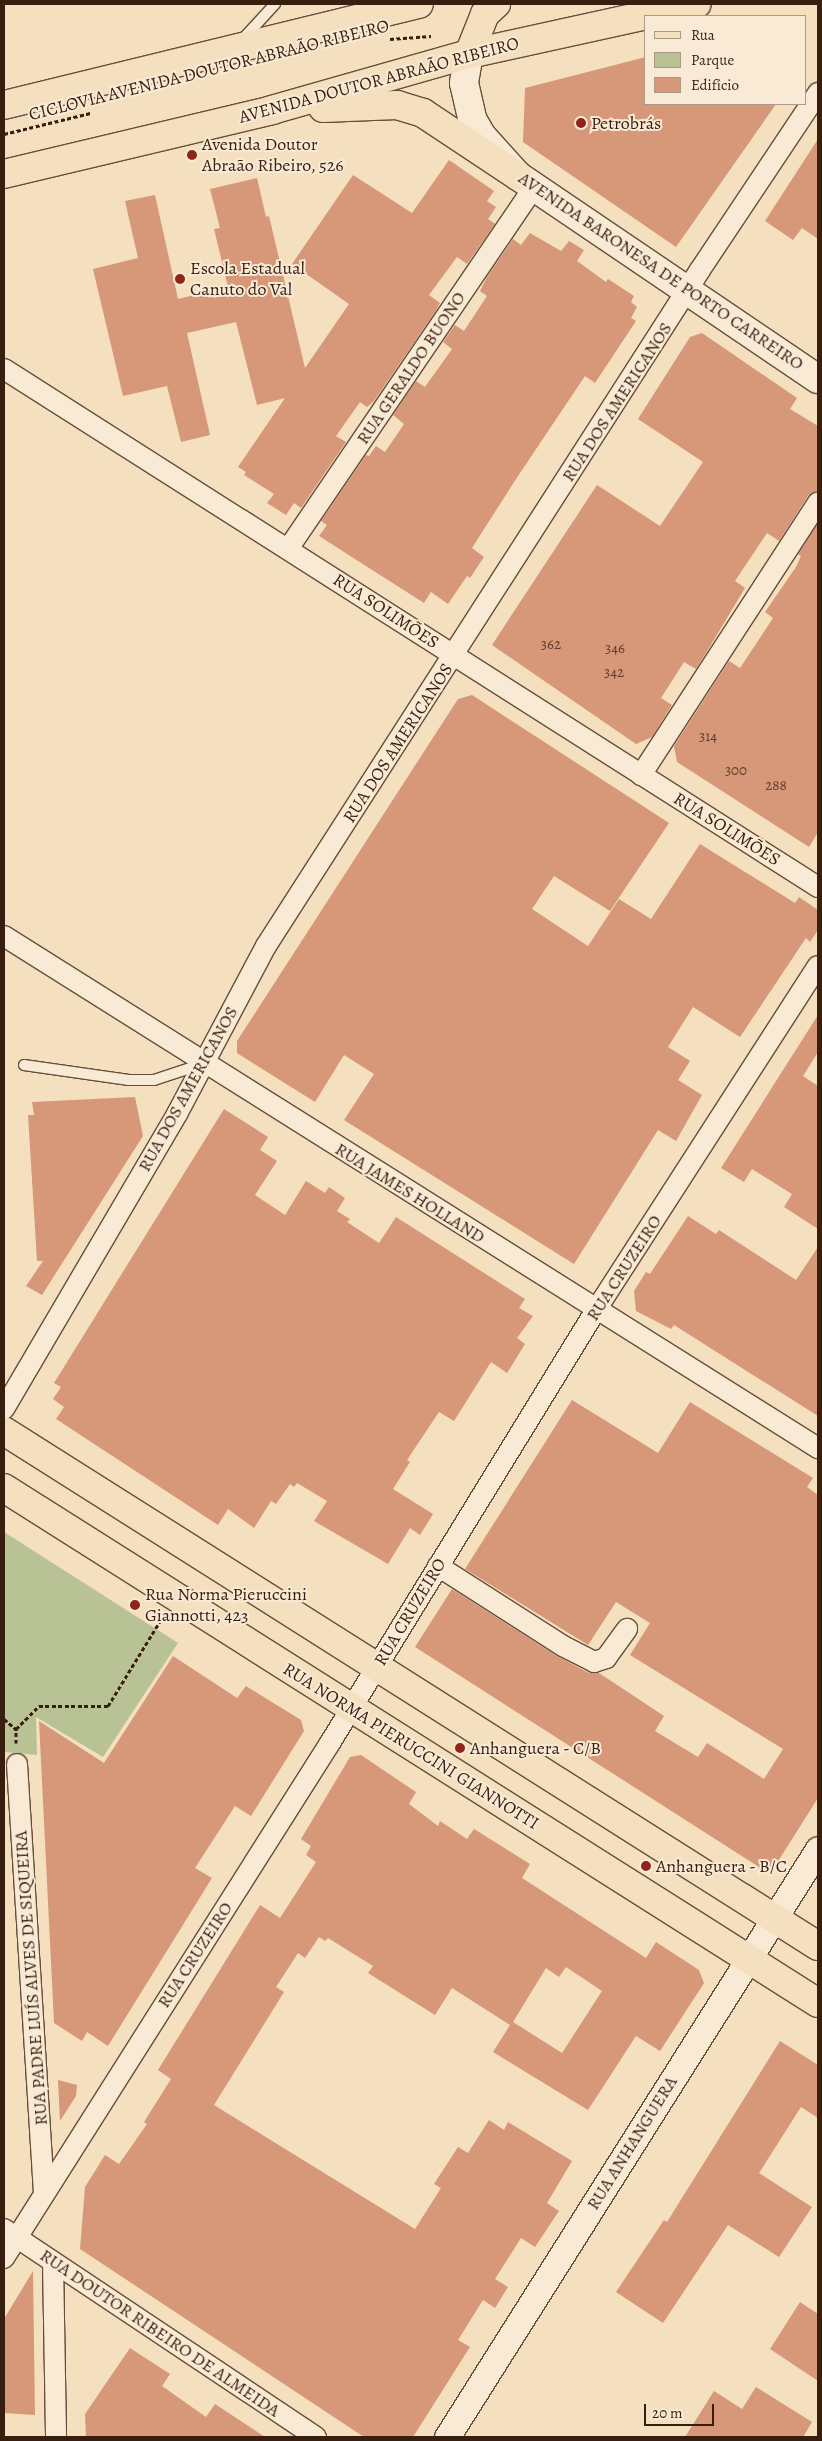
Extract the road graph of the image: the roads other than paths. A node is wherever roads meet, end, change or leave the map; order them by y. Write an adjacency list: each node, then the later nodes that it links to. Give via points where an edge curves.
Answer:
1 (275, 4): 7 (lane)
2 (419, 4): 7 (main road)
3 (496, 4): 8 (main road, via 485,14)
4 (696, 4): 6 (main road, AVENIDA DOUTOR ABRAÃO RIBEIRO)
5 (644, 15): 8 (main road, AVENIDA DOUTOR ABRAÃO RIBEIRO)
6 (646, 15)
7 (233, 49): 10 (main road)
8 (469, 54): 11 (main road, AVENIDA DOUTOR ABRAÃO RIBEIRO); 13 (main road, AVENIDA BARONESA DE PORTO CARREIRO, via 464,83 472,119 482,136)
9 (818, 92): 14 (street, RUA DOS AMERICANOS)
10 (4, 105)
11 (272, 110): 12 (main road, AVENIDA DOUTOR ABRAÃO RIBEIRO); 13 (main road, via 397,106 423,113)
12 (4, 174)
13 (526, 181): 14 (main road, AVENIDA BARONESA DE PORTO CARREIRO); 18 (street, RUA GERALDO BUONO)
14 (687, 290): 16 (main road, AVENIDA BARONESA DE PORTO CARREIRO); 19 (street, RUA DOS AMERICANOS)
15 (4, 369): 18 (street, RUA SOLIMÕES)
16 (818, 379)
17 (818, 502): 20 (street)
18 (288, 549): 19 (street, RUA SOLIMÕES)
19 (454, 655): 20 (street, RUA SOLIMÕES); 24 (street, RUA DOS AMERICANOS, via 266,946)
20 (641, 776): 21 (street, RUA SOLIMÕES)
21 (818, 887)
22 (4, 936): 24 (street, RUA JAMES HOLLAND)
23 (818, 966): 26 (street, RUA CRUZEIRO)
24 (204, 1063): 25 (lane, via 154,1080 129,1080); 26 (street, RUA JAMES HOLLAND); 27 (street, RUA DOS AMERICANOS)
25 (24, 1065)
26 (596, 1310): 29 (street, RUA JAMES HOLLAND); 31 (street, RUA CRUZEIRO)
27 (4, 1409)
28 (4, 1430): 33 (main road)
29 (818, 1448)
30 (4, 1488): 34 (main road, RUA NORMA PIERUCCINI GIANNOTTI)
31 (438, 1566): 32 (street, via 563,1646 594,1662 606,1658); 33 (street, RUA CRUZEIRO)
32 (627, 1629)
33 (377, 1666): 34 (street, RUA CRUZEIRO); 37 (main road)
34 (352, 1708): 39 (main road, RUA NORMA PIERUCCINI GIANNOTTI); 41 (street, RUA CRUZEIRO)
35 (17, 1764): 41 (street, RUA PADRE LUÍS ALVES DE SIQUEIRA)
36 (818, 1849): 37 (street, RUA ANHANGUERA)
37 (774, 1918): 38 (main road); 39 (street, RUA ANHANGUERA)
38 (818, 1946)
39 (748, 1959): 40 (main road, RUA NORMA PIERUCCINI GIANNOTTI); 47 (street, RUA ANHANGUERA)
40 (818, 2003)
41 (44, 2192): 42 (street, RUA CRUZEIRO)
42 (10, 2233): 43 (street, RUA CRUZEIRO); 44 (street, RUA DOUTOR RIBEIRO DE ALMEIDA)
43 (4, 2258)
44 (54, 2262): 45 (street); 46 (street, RUA DOUTOR RIBEIRO DE ALMEIDA)
45 (56, 2437)
46 (316, 2437)
47 (447, 2437)

